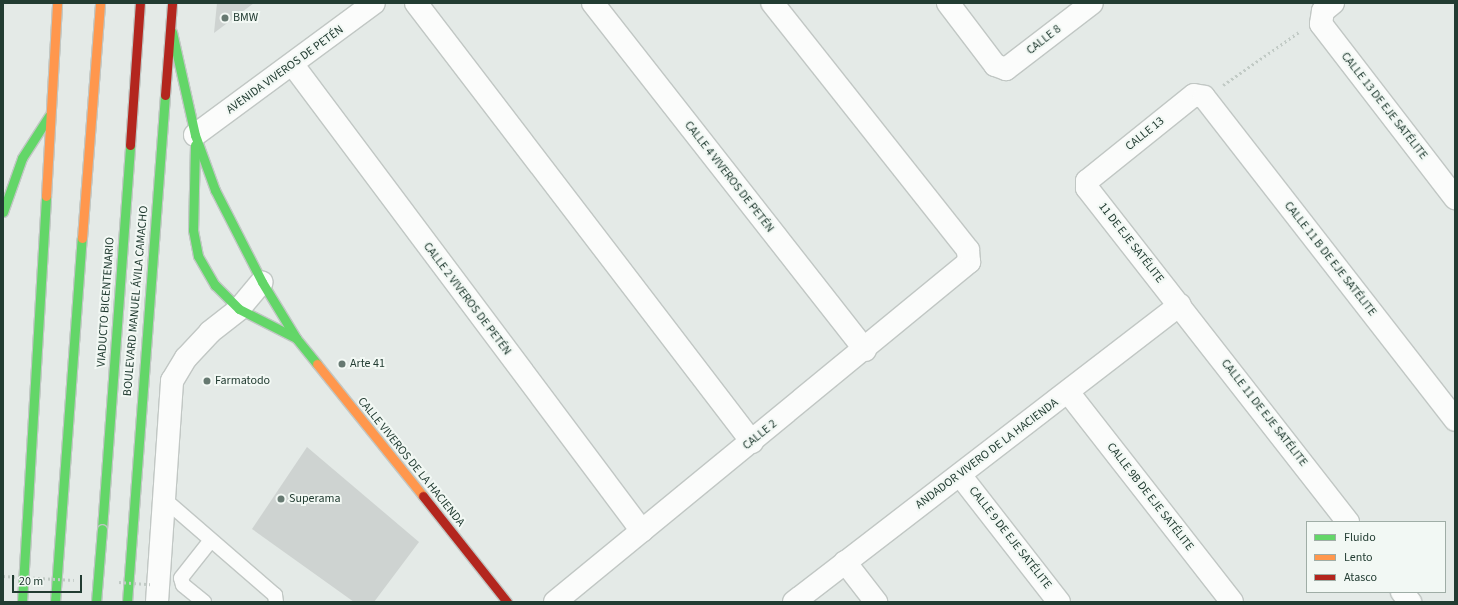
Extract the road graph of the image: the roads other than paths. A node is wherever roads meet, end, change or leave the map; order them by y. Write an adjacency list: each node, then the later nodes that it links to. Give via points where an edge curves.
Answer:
1 (57, 3): 15 (main road)
2 (100, 3): 36 (main road)
3 (140, 3): 37 (main road, VIADUCTO BICENTENARIO, bridge)
4 (172, 3): 12 (main road, BOULEVARD MANUEL ÁVILA CAMACHO)
5 (374, 3): 13 (street, AVENIDA VIVEROS DE PETÉN)
6 (416, 3): 27 (street)
7 (593, 3): 24 (street, CALLE 4 VIVEROS DE PETÉN)
8 (772, 3): 24 (street, CALLE 2, via 968,250 970,257 966,268)
9 (948, 3): 10 (street, CALLE 8, via 996,65 1006,69)
10 (1092, 3)
11 (1325, 11): 18 (street, CALLE 13 DE EJE SATÉLITE, via 1321,24)
12 (171, 28): 16 (main road, CALLE VIVEROS DE LA HACIENDA); 38 (main road, BOULEVARD MANUEL ÁVILA CAMACHO)
13 (293, 66): 16 (street, AVENIDA VIVEROS DE PETÉN); 31 (street, CALLE 2 VIVEROS DE PETÉN)
14 (1204, 97): 17 (street, CALLE 13, via 1194,94); 26 (street, CALLE 11 B DE EJE SATÉLITE)
15 (50, 116): 19 (main road, via 22,158); 35 (main road)
16 (195, 135): 20 (main road, CALLE VIVEROS DE LA HACIENDA, via 215,190); 22 (main road, CALLE VIVEROS DE LA HACIENDA, via 193,230 198,256 215,285)
17 (1087, 180): 21 (street, 11 DE EJE SATÉLITE, via 1088,188)
18 (1455, 198)
19 (3, 212)
20 (262, 282): 22 (street); 23 (main road, CALLE VIVEROS DE LA HACIENDA)
21 (1180, 305): 25 (street, ANDADOR VIVERO DE LA HACIENDA); 30 (street, CALLE 11 DE EJE SATÉLITE)
22 (239, 310): 23 (main road, CALLE VIVEROS DE LA HACIENDA); 29 (street, via 210,332 186,358 172,381)
23 (296, 338): 42 (main road, CALLE VIVEROS DE LA HACIENDA)
24 (865, 350): 27 (street, CALLE 2)
25 (1068, 392): 28 (street, ANDADOR VIVERO DE LA HACIENDA); 47 (street, CALLE 9B DE EJE SATÉLITE)
26 (1455, 420)
27 (752, 442): 31 (street, CALLE 2)
28 (960, 475): 33 (street, ANDADOR VIVERO DE LA HACIENDA); 46 (street, CALLE 9 DE EJE SATÉLITE)
29 (164, 500): 32 (lane); 39 (street)
30 (1347, 521)
31 (642, 531): 43 (street, CALLE 2)
32 (211, 540): 40 (lane, via 181,578 183,585); 41 (lane, via 275,595)
33 (846, 562): 44 (street, ANDADOR VIVERO DE LA HACIENDA); 45 (street)
34 (1403, 593): 48 (street)
35 (22, 602)
36 (55, 602)
37 (96, 602)
38 (126, 602)
39 (157, 602)
40 (204, 602)
41 (276, 602)
42 (507, 602)
43 (555, 602)
44 (794, 602)
45 (876, 602)
46 (1059, 602)
47 (1232, 602)
48 (1410, 602)

